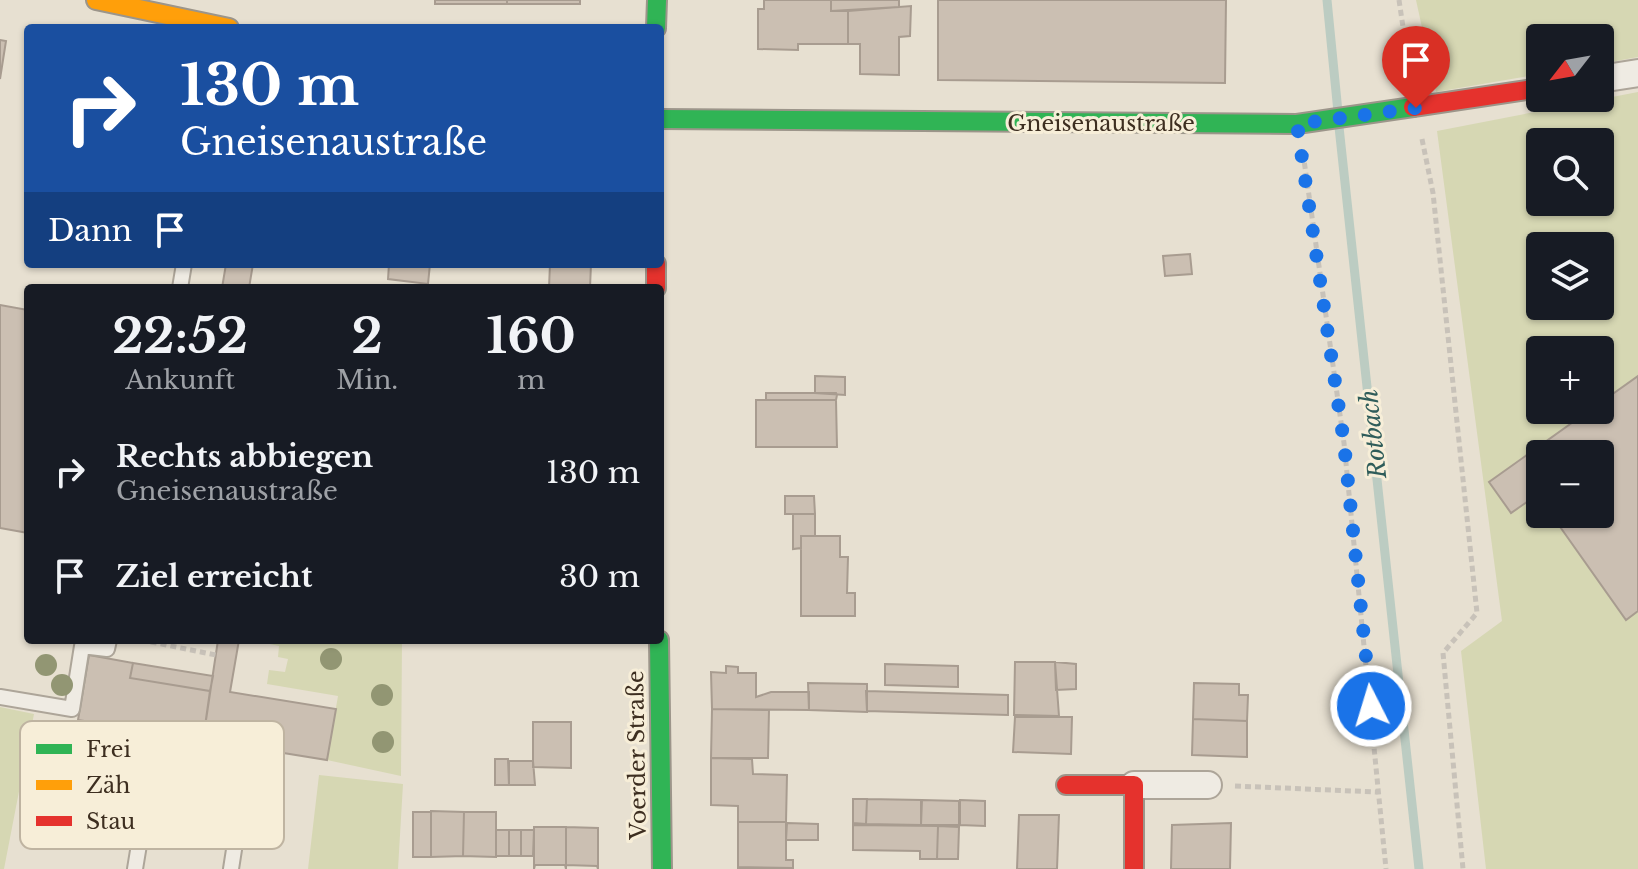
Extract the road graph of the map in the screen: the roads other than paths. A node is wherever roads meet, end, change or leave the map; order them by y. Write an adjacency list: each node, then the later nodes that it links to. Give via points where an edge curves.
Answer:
1 (96, 0): 3 (street)
2 (657, 0): 5 (street)
3 (178, 7): 4 (street)
4 (218, 24)
5 (656, 24)
6 (1638, 73): 7 (street)
7 (1614, 77)
8 (1526, 90): 9 (street, Gneisenaustraße, via 1302,124)
9 (664, 119)
10 (108, 644): 12 (lane, via 107,649 82,646 72,709)
11 (659, 644): 20 (street, Voerder Straße)
12 (0, 697)
13 (1066, 785): 14 (street)
14 (1134, 785): 15 (street); 21 (street)
15 (1208, 785)
16 (138, 849): 18 (lane)
17 (234, 849): 19 (lane)
18 (135, 869)
19 (231, 869)
20 (662, 869)
21 (1134, 869)

